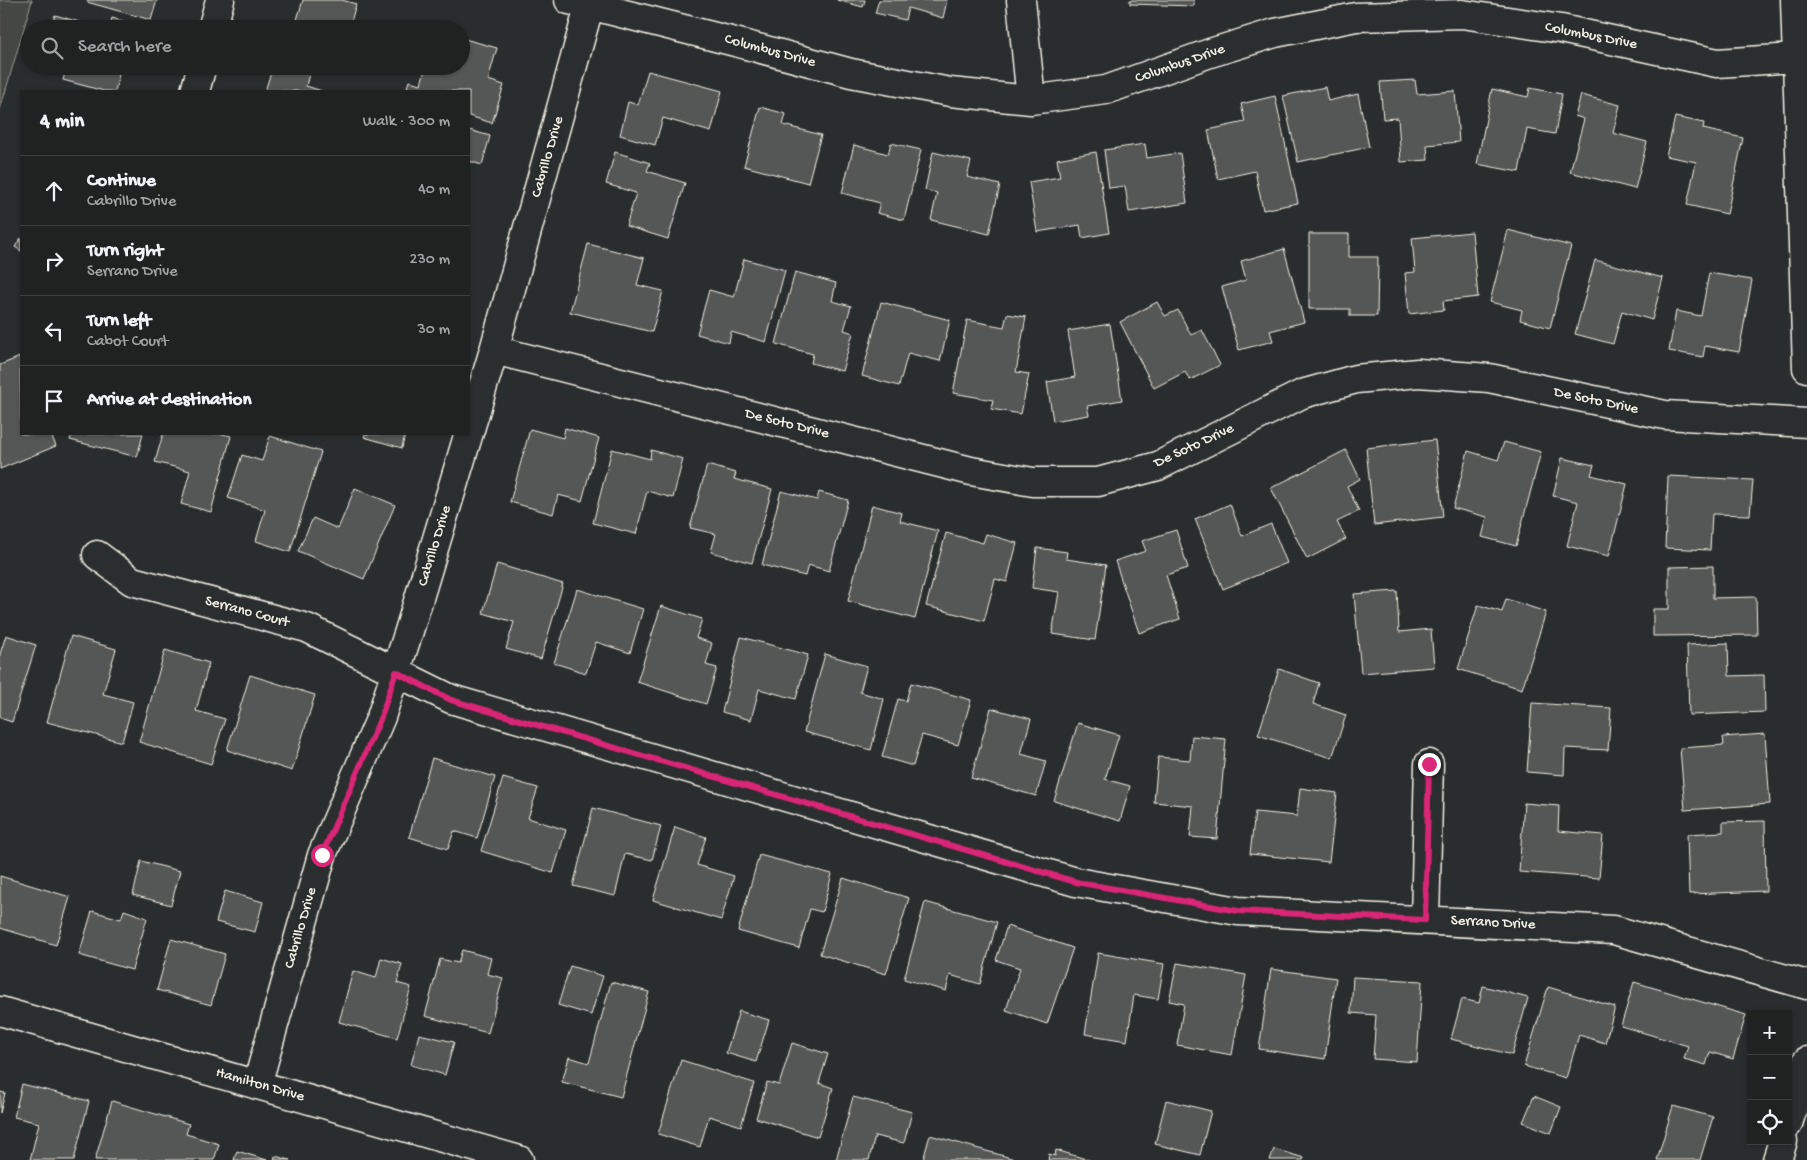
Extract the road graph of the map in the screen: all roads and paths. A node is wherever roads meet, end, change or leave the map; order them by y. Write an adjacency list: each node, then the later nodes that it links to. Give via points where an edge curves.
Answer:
1 (220, 0): 5 (street)
2 (1021, 0): 9 (street)
3 (1795, 0): 6 (street)
4 (583, 2): 9 (street, Columbus Drive, via 851,73 950,92); 10 (street, Cabrillo Drive)
5 (214, 20)
6 (1796, 58): 9 (street, Columbus Drive, via 1717,63 1561,29 1462,14 1356,17 1275,33 1106,90); 11 (street)
7 (199, 75): 8 (street)
8 (195, 90)
9 (1031, 100)
10 (494, 350): 12 (street, De Soto Drive, via 971,471 1033,482 1098,482 1158,466 1302,394 1356,379 1418,373 1488,378 1665,415); 13 (street, Cabrillo Drive)
11 (1807, 368)
12 (1807, 423)
13 (470, 429)
14 (468, 435): 16 (street, Cabrillo Drive)
15 (97, 555): 16 (street, Serrano Court, via 132,581 307,628)
16 (396, 672): 18 (street, Serrano Drive, via 451,700 1076,882 1238,911); 22 (street, Cabrillo Drive, via 381,717 322,855)
17 (1429, 764): 18 (street)
18 (1425, 920): 19 (street, Serrano Drive, via 1614,930)
19 (1807, 985)
20 (0, 1011): 22 (street, Hamilton Drive)
21 (1807, 1061): 23 (street)
22 (257, 1085): 25 (street, Hamilton Drive)
23 (1792, 1111)
24 (1782, 1145): 26 (street)
25 (520, 1160)
26 (1778, 1160)

